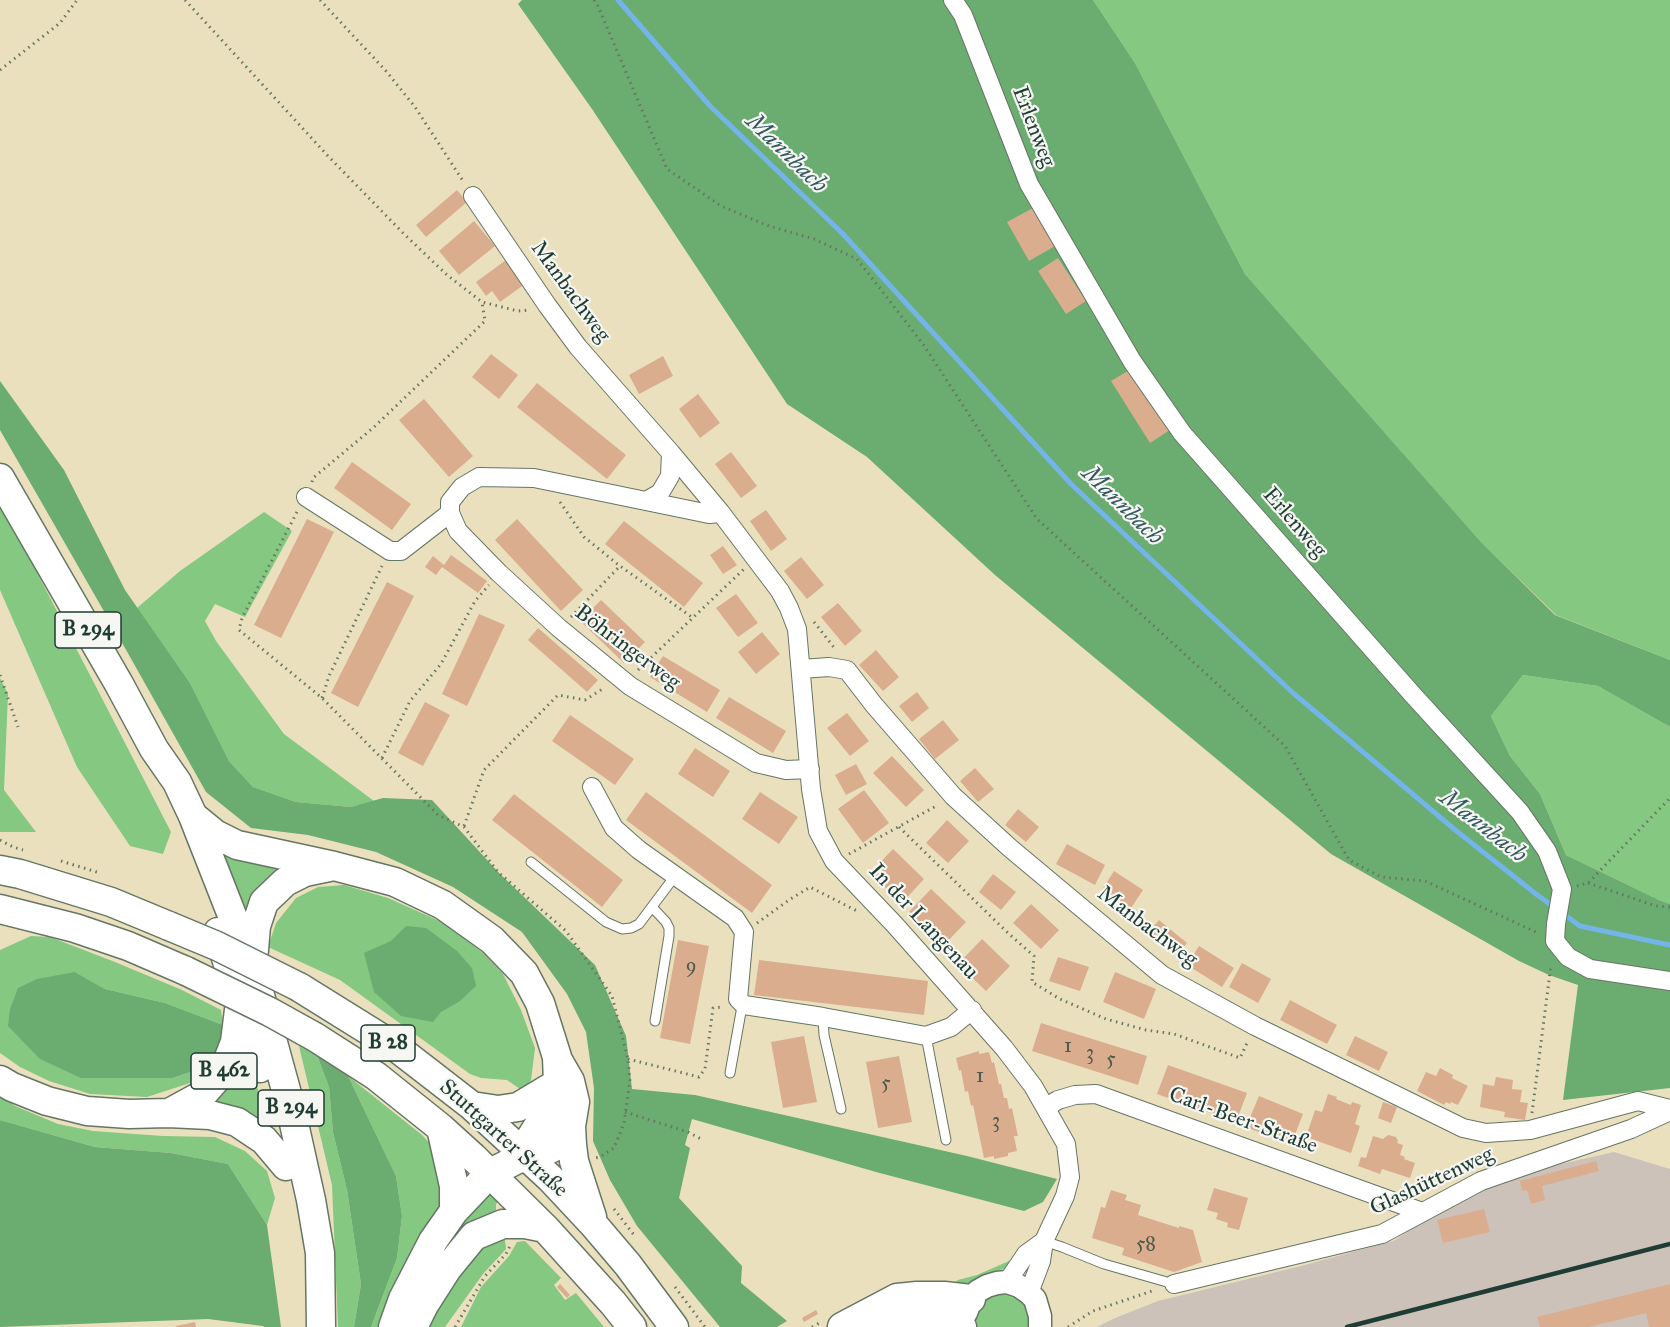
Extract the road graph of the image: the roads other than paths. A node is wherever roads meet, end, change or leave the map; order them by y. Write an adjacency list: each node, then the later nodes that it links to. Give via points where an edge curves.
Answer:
1 (952, 0): 22 (street, Erlenweg, via 963,15 1029,184 1132,361 1182,433 1520,812 1547,851 1562,889 1555,933 1568,957 1590,969)
2 (472, 196): 3 (street, Manbachweg, via 578,347)
3 (671, 453): 6 (street, via 670,476 660,493); 8 (street, Manbachweg)
4 (0, 478): 11 (main road, B 294)
5 (306, 497): 7 (street, via 390,551 401,551)
6 (646, 501): 7 (street, via 534,478 479,477 462,487 450,502); 8 (street)
7 (450, 513): 12 (street, Böhringerweg, via 458,531 499,573 630,686 756,763 786,770)
8 (721, 513): 9 (street, Manbachweg)
9 (789, 608): 10 (street, In der Langenau, via 797,629)
10 (801, 669): 12 (street, In der Langenau); 39 (street, Manbachweg, via 847,670 953,796 1162,975 1255,1026 1463,1128 1486,1133)
11 (154, 749): 14 (main road, B 294, via 177,782); 23 (main road, B 294)
12 (810, 769): 25 (street, In der Langenau, via 818,831 834,861)
13 (592, 787): 18 (street, via 614,828)
14 (193, 816): 16 (main road, via 237,845); 21 (main road, B 294)
15 (531, 862): 19 (lane, via 614,927 631,928 639,924)
16 (334, 866): 21 (main road, via 305,872 285,882 264,903 256,926); 29 (main road, via 395,882 443,905 492,940 524,973 540,1003)
17 (7, 868): 32 (main road, Stuttgarter Straße / B 28, bridge, via 111,902 298,987 397,1048)
18 (675, 876): 19 (lane); 24 (street, via 735,918 744,932 738,999)
19 (652, 907): 27 (lane, via 669,928)
20 (8, 915): 38 (main road, Stuttgarter Straße / B 28, bridge, via 75,928 128,946 270,1012 376,1076)
21 (252, 966): 53 (main road, B 294, via 311,1200 320,1253)
22 (1670, 981)
23 (241, 1002): 36 (main road, B 462, via 235,1042 225,1070 202,1095); 42 (main road, B 294)
24 (744, 1005): 26 (street); 30 (lane)
25 (972, 1010): 28 (street, via 951,1027); 33 (street, In der Langenau)
26 (823, 1017): 28 (street); 34 (lane)
27 (655, 1021)
28 (926, 1036): 40 (lane)
29 (557, 1070): 32 (main road, via 518,1107 498,1110); 37 (main road, via 570,1081 575,1102); 41 (main road, via 552,1104 534,1130)
30 (730, 1074)
31 (0, 1080): 36 (main road, B 462, via 47,1101 87,1111)
32 (472, 1106): 41 (main road, Stuttgarter Straße / B 28)
33 (1046, 1107): 45 (street, Carl-Beer-Straße, via 1074,1095 1096,1094); 48 (street, In der Langenau, via 1066,1144 1070,1177)
34 (841, 1109)
35 (1670, 1110): 39 (street, Glashüttenweg, via 1638,1101); 45 (street, Glashüttenweg, via 1631,1130 1480,1181)
36 (168, 1113): 42 (main road, via 210,1115 237,1122 264,1140)
37 (571, 1126): 41 (main road, via 552,1148); 46 (main road, via 574,1161)
38 (441, 1128): 43 (main road, Stuttgarter Straße / B 28); 44 (main road, via 454,1186)
39 (1530, 1130)
40 (946, 1140)
41 (526, 1155): 43 (main road); 46 (main road, Stuttgarter Straße / B 28, via 558,1186)
42 (286, 1166): 53 (main road, B 294)
43 (490, 1173): 44 (main road); 47 (main road, Stuttgarter Straße / B 28)
44 (454, 1211): 54 (main road, via 433,1241)
45 (1422, 1212): 50 (street, Glashüttenweg, via 1382,1234)
46 (603, 1215): 57 (main road, Stuttgarter Straße / B 28, via 628,1265)
47 (545, 1228): 55 (main road, via 503,1224 474,1236 447,1269); 56 (main road, Stuttgarter Straße / B 28)
48 (1044, 1241): 49 (street, In der Langenau, via 1026,1254); 50 (lane); 51 (street, In der Langenau)
49 (1007, 1282): 51 (street); 52 (street, via 987,1286)
50 (1174, 1284)
51 (1029, 1293): 61 (street, via 1038,1307)
52 (971, 1299): 58 (main road, via 897,1298); 60 (street)
53 (320, 1319)
54 (393, 1327)
55 (413, 1327)
56 (632, 1327)
57 (674, 1327)
58 (842, 1327)
59 (884, 1327): 60 (main road, via 918,1315 940,1316)
60 (964, 1327)
61 (1040, 1327)

